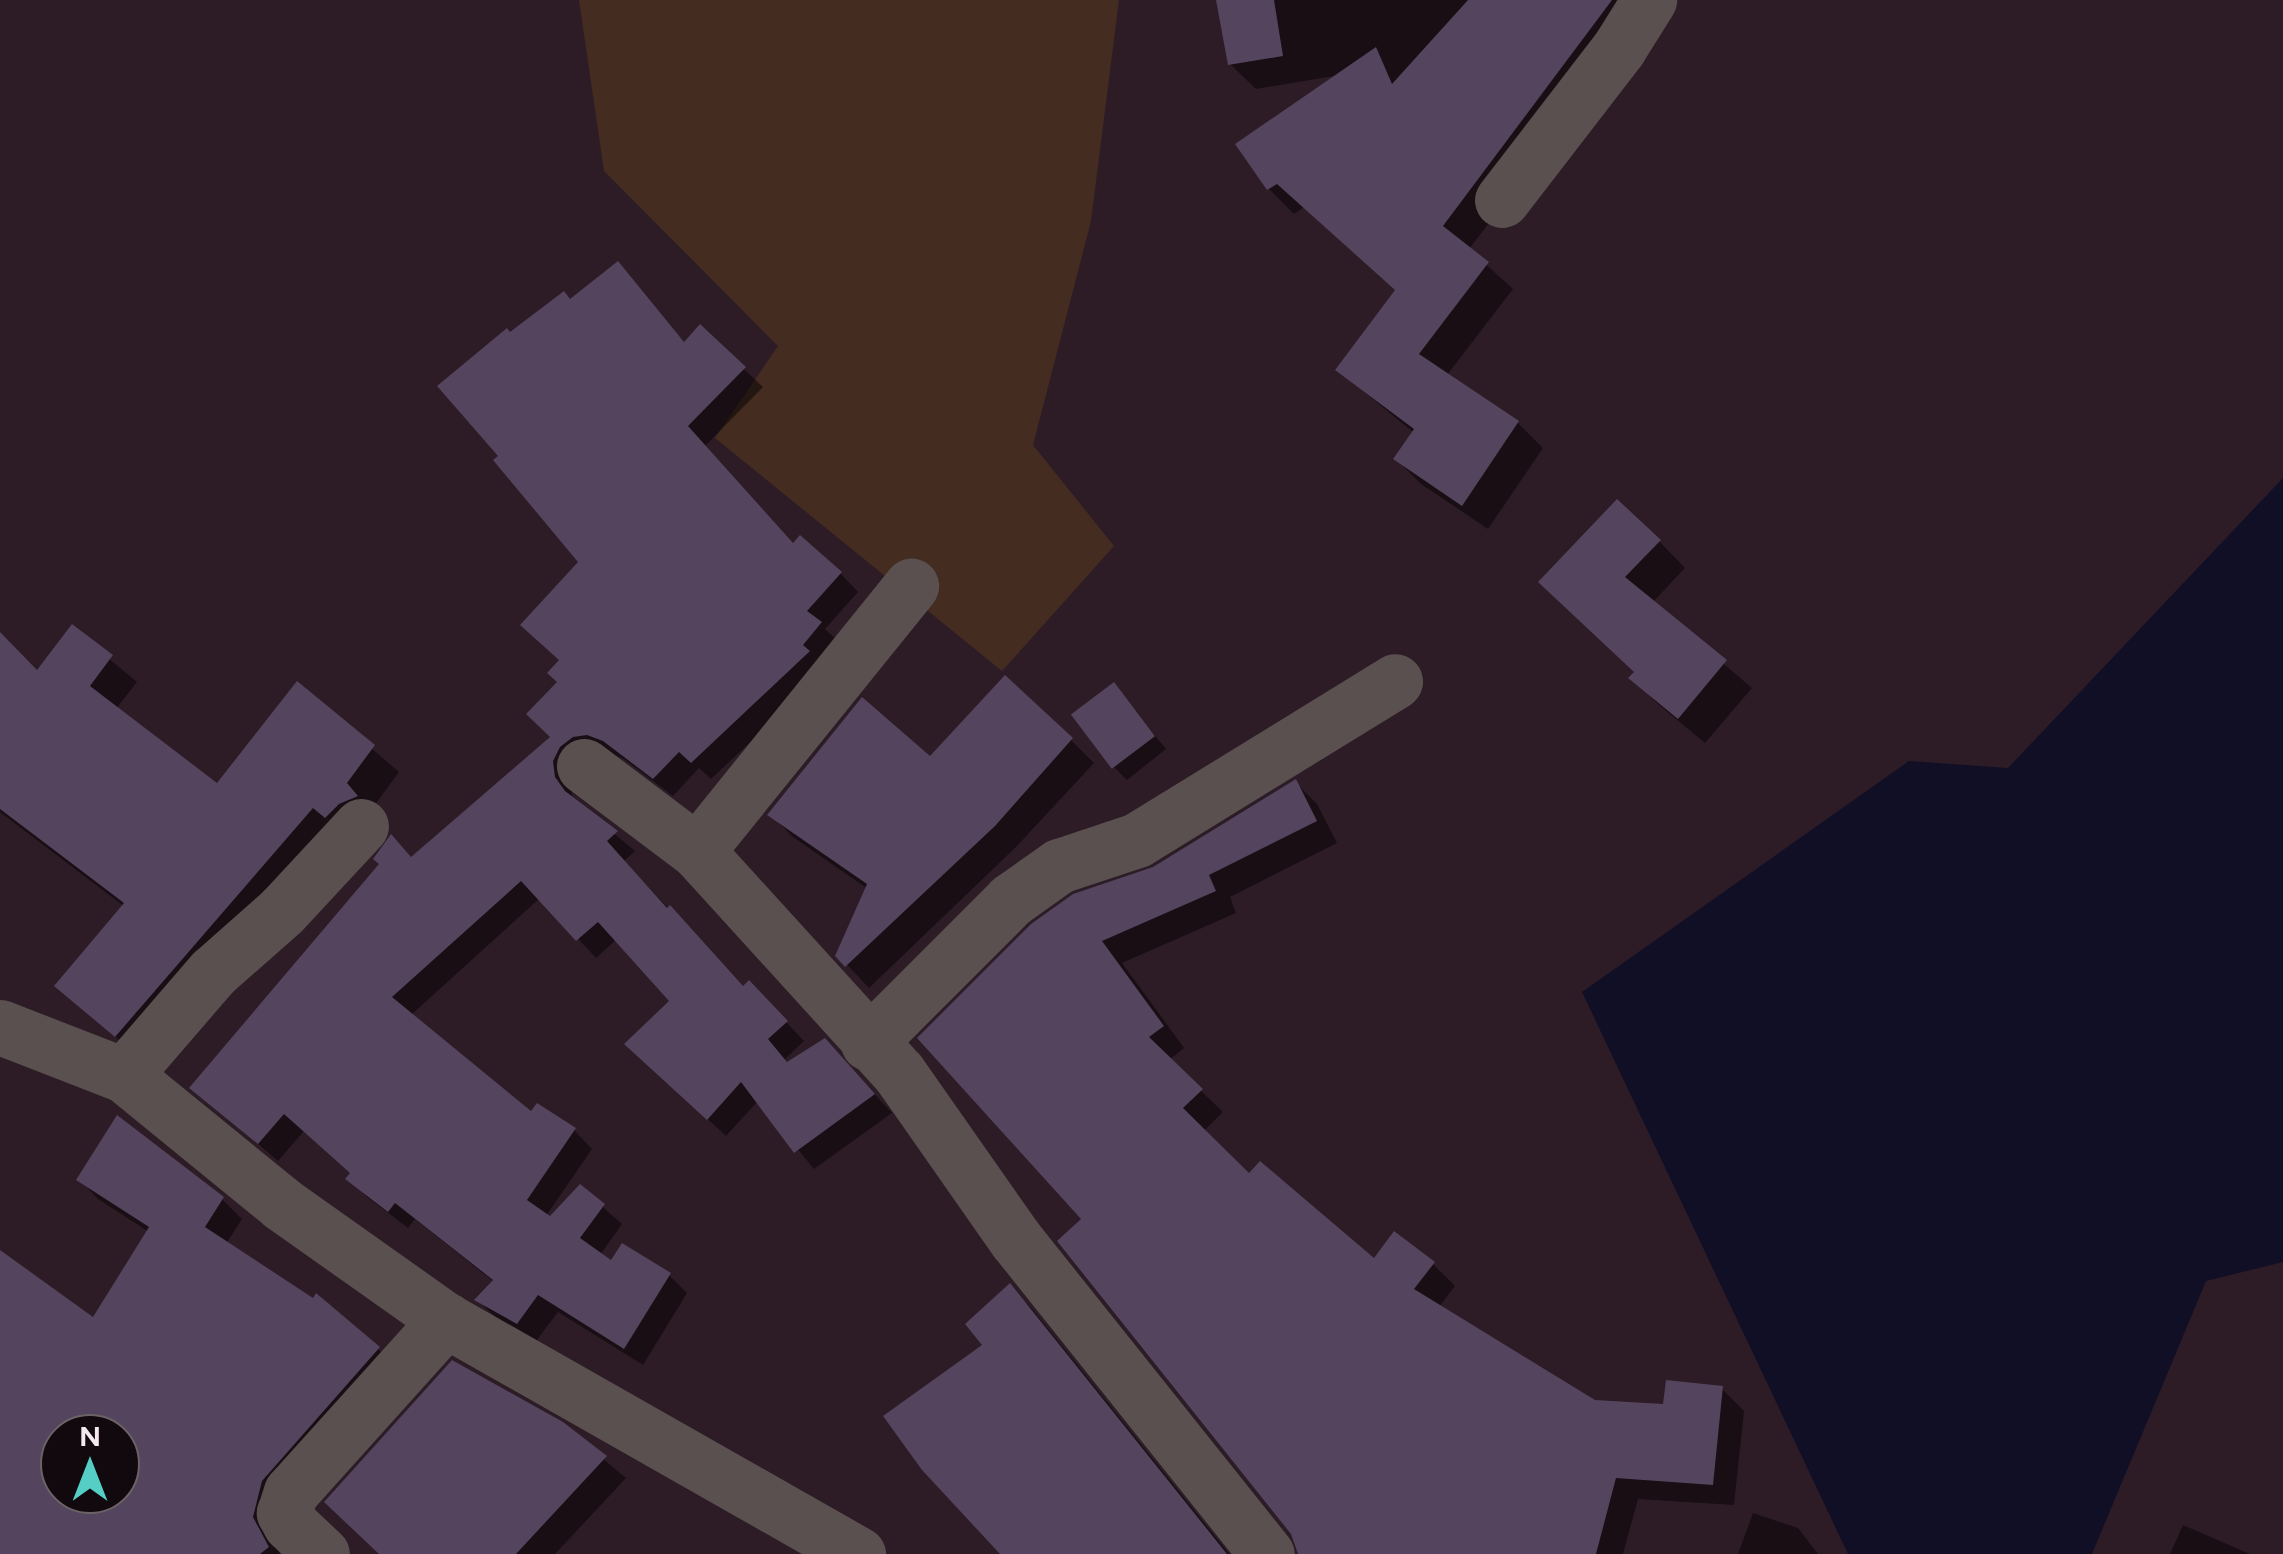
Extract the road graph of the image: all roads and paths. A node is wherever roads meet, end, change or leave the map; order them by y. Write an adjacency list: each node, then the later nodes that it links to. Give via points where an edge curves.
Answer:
1 (1649, 0): 2 (street)
2 (1502, 200)
3 (910, 586): 7 (street)
4 (1395, 681): 9 (street, via 1137,840 1059,866 1010,900)
5 (584, 766): 7 (street)
6 (361, 826): 10 (street, via 214,972)
7 (697, 851): 9 (street)
8 (0, 1027): 10 (street)
9 (868, 1043): 14 (street, via 899,1073 1016,1240)
10 (124, 1075): 11 (street, via 282,1204)
11 (446, 1320): 12 (street, via 291,1492 284,1512 290,1524); 13 (street)
12 (322, 1554)
13 (858, 1554)
14 (1267, 1554)

